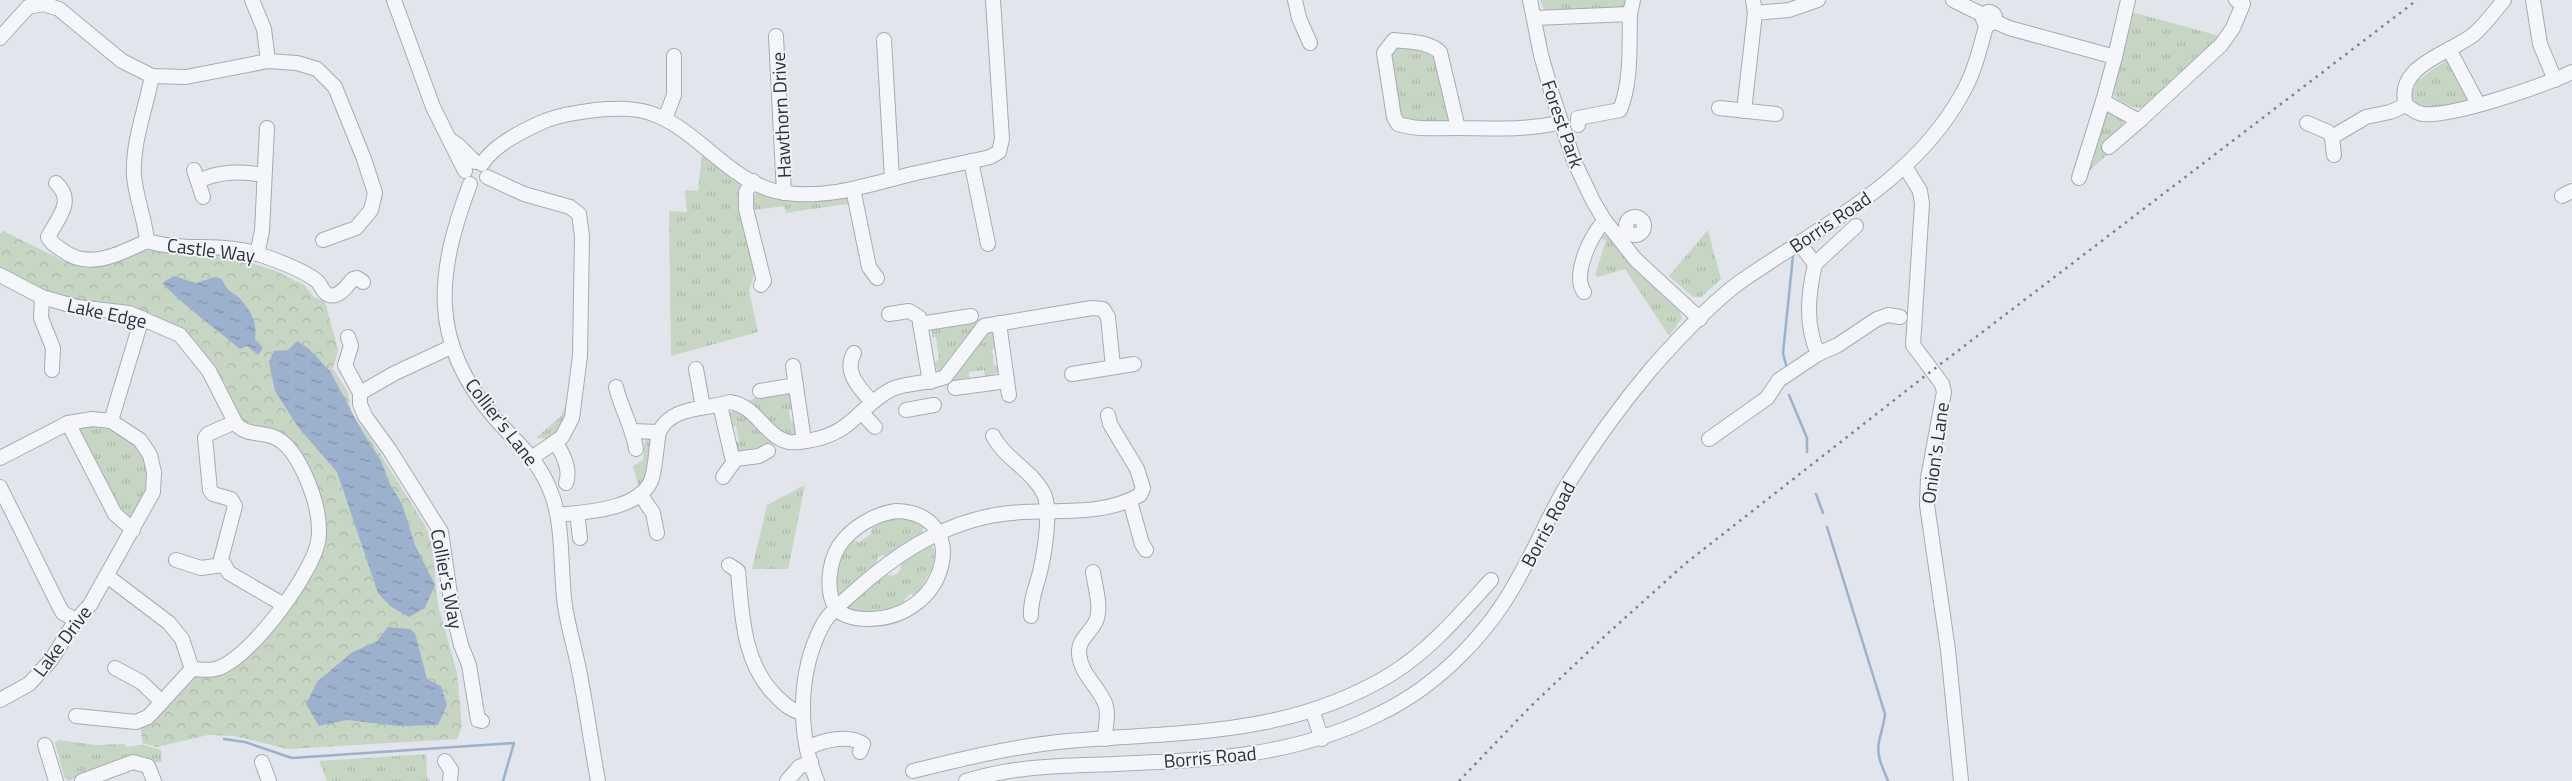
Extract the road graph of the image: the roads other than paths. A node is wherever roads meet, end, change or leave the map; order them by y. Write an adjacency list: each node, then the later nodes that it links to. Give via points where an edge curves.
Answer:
1 (252, 0): 23 (street, via 264,30)
2 (394, 0): 45 (street, via 423,81 449,140)
3 (993, 0): 43 (street, Hawthorn Drive, via 1002,145 995,156)
4 (1295, 0): 19 (street, via 1298,18)
5 (1530, 0): 15 (street, Forest Park)
6 (1818, 0): 13 (street, via 1789,10)
7 (1953, 0): 14 (street)
8 (2128, 0): 22 (street)
9 (2236, 0): 34 (street, via 2243,4 2221,46)
10 (2504, 0): 20 (street, via 2472,35)
11 (2533, 0): 26 (street, via 2540,44)
12 (1631, 7): 15 (street); 37 (street, via 1627,86 1620,110 1578,118)
13 (1754, 7): 31 (street)
14 (1989, 14): 22 (street, via 2009,28); 44 (street, Borris Road, via 1974,69 1963,93 1930,143)
15 (1535, 18): 35 (street, Forest Park, via 1541,55)
16 (776, 36): 52 (street, Hawthorn Drive)
17 (0, 38): 25 (street, via 28,7 36,4 53,6 122,61)
18 (884, 40): 48 (street)
19 (1310, 43)
20 (2448, 48): 28 (street); 29 (street, via 2409,79 2403,96)
21 (674, 56): 33 (street, via 674,94)
22 (2115, 57): 27 (street)
23 (268, 61): 25 (street, via 186,77); 56 (street, via 309,66 330,80 348,115 373,186 374,200 364,220 347,232)
24 (2572, 72): 26 (street)
25 (152, 76): 57 (street, Castle Way, via 135,158 137,194)
26 (2555, 80): 28 (street)
27 (2104, 101): 34 (street); 47 (street)
28 (2478, 104): 29 (street, via 2425,114)
29 (2406, 105): 40 (street, via 2366,117)
30 (1719, 108): 31 (street)
31 (1744, 112): 32 (street)
32 (1776, 114)
33 (664, 119): 45 (street, Hawthorn Drive, via 621,108 558,116 505,143); 49 (street, Hawthorn Drive, via 735,172)
34 (2140, 120): 41 (street)
35 (1561, 122): 39 (street, via 1547,126); 54 (street, Forest Park, via 1582,180)
36 (2307, 123): 40 (street)
37 (1578, 125)
38 (267, 128): 46 (street)
39 (1458, 128): 39 (street, via 1440,52 1428,45 1394,40 1384,54 1394,117 1398,124 1416,128)
40 (2332, 137): 42 (street)
41 (2109, 147)
42 (2334, 155)
43 (971, 162): 48 (street, Hawthorn Drive); 59 (street)
44 (1906, 168): 58 (street, Borris Road); 162 (street, Onion's Lane, via 1920,191 1922,204 1912,331 1914,345 1942,384 1944,392 1928,478 1927,505 1947,641)
45 (476, 171): 76 (street, Collier's Lane, via 454,232 446,275 444,306); 107 (street, via 524,194 570,207 579,214 582,236 580,356 572,418)
46 (264, 175): 53 (street, via 196,176); 60 (street, via 262,231)
47 (2079, 178)
48 (892, 179): 51 (street, Hawthorn Drive)
49 (753, 181): 52 (street, Hawthorn Drive); 65 (street, Hawthorn Drive, via 746,192 746,209 764,281)
50 (56, 184): 57 (street, via 68,199 48,237 65,253 92,260 108,258)
51 (853, 189): 52 (street, Hawthorn Drive, via 811,195); 63 (street, via 869,267)
52 (784, 193)
53 (203, 197)
54 (1605, 221): 66 (street, via 1594,230 1579,275); 72 (street, Forest Park, via 1623,235 1648,272)
55 (1856, 226): 61 (street)
56 (323, 240)
57 (147, 241): 60 (street, Castle Way, via 159,245 201,246)
58 (1799, 243): 61 (street); 72 (street, Borris Road, via 1736,285)
59 (988, 244)
60 (257, 254): 64 (street, Castle Way, via 318,282 324,293 330,296 340,293 353,279)
61 (1815, 264): 78 (street, via 1808,310)
62 (0, 274): 67 (street, Lake Edge)
63 (877, 278)
64 (362, 282)
65 (762, 285)
66 (1584, 292)
67 (42, 297): 71 (street, Lake Edge, via 76,307 129,313); 83 (street, via 41,318 52,348)
68 (888, 314): 74 (street, via 913,312 919,317)
69 (971, 316): 74 (street)
70 (1900, 317): 78 (street, via 1888,315)
71 (142, 318): 98 (street); 99 (street, Lake Edge, via 180,335 209,371)
72 (1700, 319): 145 (street, Borris Road, via 1652,368 1589,452 1564,491 1506,600 1471,644 1426,685 1384,712)
73 (999, 323): 81 (street, via 1103,309 1108,317); 85 (street, via 984,326 945,377); 89 (street, via 1008,388)
74 (920, 324): 85 (street)
75 (348, 337): 91 (street, Collier's Way, via 351,346 345,365)
76 (451, 347): 91 (street); 110 (street, Collier's Lane, via 481,402)
77 (854, 352): 92 (street, via 851,374)
78 (1818, 354): 105 (street, via 1779,380 1767,398)
79 (1134, 364): 81 (street)
80 (793, 366): 86 (street)
81 (1113, 367): 84 (street)
82 (696, 369): 95 (street)
83 (52, 370)
84 (1072, 374)
85 (930, 382): 87 (street)
86 (796, 385): 90 (street); 106 (street)
87 (912, 385): 92 (street, via 895,388); 94 (street, via 911,409)
88 (616, 387): 102 (street)
89 (954, 388)
90 (760, 391)
91 (360, 393): 143 (street, Collier's Way, via 365,416 390,449 441,532 456,626 469,665 478,720)
92 (872, 402): 96 (street)
93 (720, 405): 95 (street); 106 (street, via 730,402 742,405 779,438); 112 (street, via 732,457)
94 (934, 405)
95 (703, 407): 103 (street, via 676,414)
96 (862, 413): 101 (street); 106 (street, via 831,436)
97 (1108, 414): 117 (street, via 1110,424 1137,469 1143,488 1140,495)
98 (110, 421): 100 (street, via 84,419); 121 (street, Lake Drive, via 140,440 150,455 154,472 153,492)
99 (235, 422): 127 (street, via 205,438 210,490 231,499 235,506 222,551); 132 (street, via 241,430 272,436 288,446 305,475 315,503 319,528 315,552)
100 (68, 423): 111 (street); 121 (street, via 115,514)
101 (874, 427)
102 (633, 431): 103 (street); 108 (street)
103 (659, 432): 116 (street, via 652,478)
104 (994, 436): 118 (street, via 997,444 1039,487 1047,502)
105 (1709, 439)
106 (804, 441)
107 (555, 442): 110 (street); 114 (street, via 567,466)
108 (636, 449)
109 (768, 451): 112 (street, via 759,456)
110 (533, 457): 120 (street, Collier's Lane, via 549,487)
111 (0, 458)
112 (736, 459): 113 (street)
113 (723, 477)
114 (566, 484)
115 (0, 487): 135 (street, via 58,606)
116 (640, 494): 119 (street, via 612,507); 123 (street, via 653,513)
117 (1130, 501): 118 (street, via 1082,511); 125 (street)
118 (1047, 511): 122 (street, via 1002,514); 134 (street, via 1041,567 1030,606)
119 (576, 513): 120 (street); 124 (street)
120 (558, 515): 158 (street, Collier's Lane, via 566,609)
121 (133, 530): 129 (street, Lake Drive)
122 (937, 533): 133 (street, via 889,562); 133 (street, via 943,548 940,571 928,593 915,606 892,616 868,619 853,618); 133 (street, via 924,518 904,511 887,512 850,533 834,559 830,587)
123 (657, 534)
124 (580, 538)
125 (1146, 550)
126 (176, 560): 127 (street, via 201,568)
127 (222, 565): 132 (street, via 249,586)
128 (729, 565): 141 (street, via 738,571 745,629 759,677 789,708)
129 (110, 572): 135 (street, Lake Drive, via 90,605); 137 (street, via 169,623 182,639)
130 (1093, 572): 144 (street, via 1098,613 1096,622 1080,643 1079,652 1081,667 1104,701 1108,715)
131 (1492, 580): 140 (street, via 1431,645 1414,658 1371,685)
132 (284, 605): 137 (street, via 239,654 220,667 209,670)
133 (837, 609): 141 (street, via 822,625 808,664)
134 (1031, 616)
135 (76, 620): 138 (street, Lake Drive, via 51,660 29,684)
136 (115, 668): 139 (street, via 141,682)
137 (192, 668): 139 (street)
138 (0, 700)
139 (162, 702): 142 (street, via 148,717 136,722)
140 (1312, 710): 144 (street, via 1227,730); 145 (street)
141 (803, 713): 147 (street)
142 (76, 716)
143 (482, 721)
144 (1105, 738): 152 (street, via 1000,750)
145 (1322, 739): 161 (street, Borris Road, via 1265,752 1203,759 1042,765)
146 (45, 745): 153 (street)
147 (808, 748): 148 (street, via 831,740 851,740 864,744); 151 (street)
148 (860, 752)
149 (264, 761): 156 (street)
150 (445, 761): 157 (street, via 451,770)
151 (811, 762): 159 (street, via 799,768); 160 (street)
152 (913, 771)
153 (56, 781)
154 (82, 781): 155 (street, via 136,762 148,766)
155 (154, 781)
156 (269, 781)
157 (450, 781)
158 (598, 781)
159 (787, 781)
160 (817, 781)
161 (966, 781)
162 (1961, 781)

